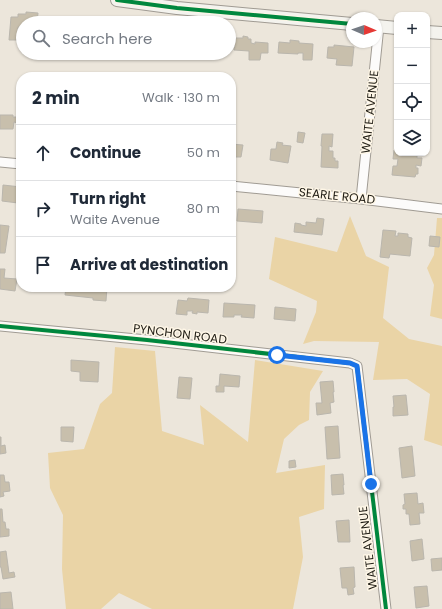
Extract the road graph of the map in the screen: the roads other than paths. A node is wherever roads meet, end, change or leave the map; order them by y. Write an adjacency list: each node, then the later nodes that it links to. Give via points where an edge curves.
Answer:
1 (117, 0): 2 (street)
2 (346, 23)
3 (382, 26): 4 (street)
4 (394, 28)
5 (430, 32): 6 (street)
6 (442, 33)
7 (376, 48): 11 (street, WAITE AVENUE)
8 (0, 162): 9 (street)
9 (16, 164)
10 (236, 186): 11 (street, SEARLE ROAD)
11 (361, 199): 12 (street, SEARLE ROAD)
12 (442, 209)
13 (0, 326): 14 (street, PYNCHON ROAD, via 147,340 350,363)
14 (357, 366): 15 (street, WAITE AVENUE)
15 (386, 609)

